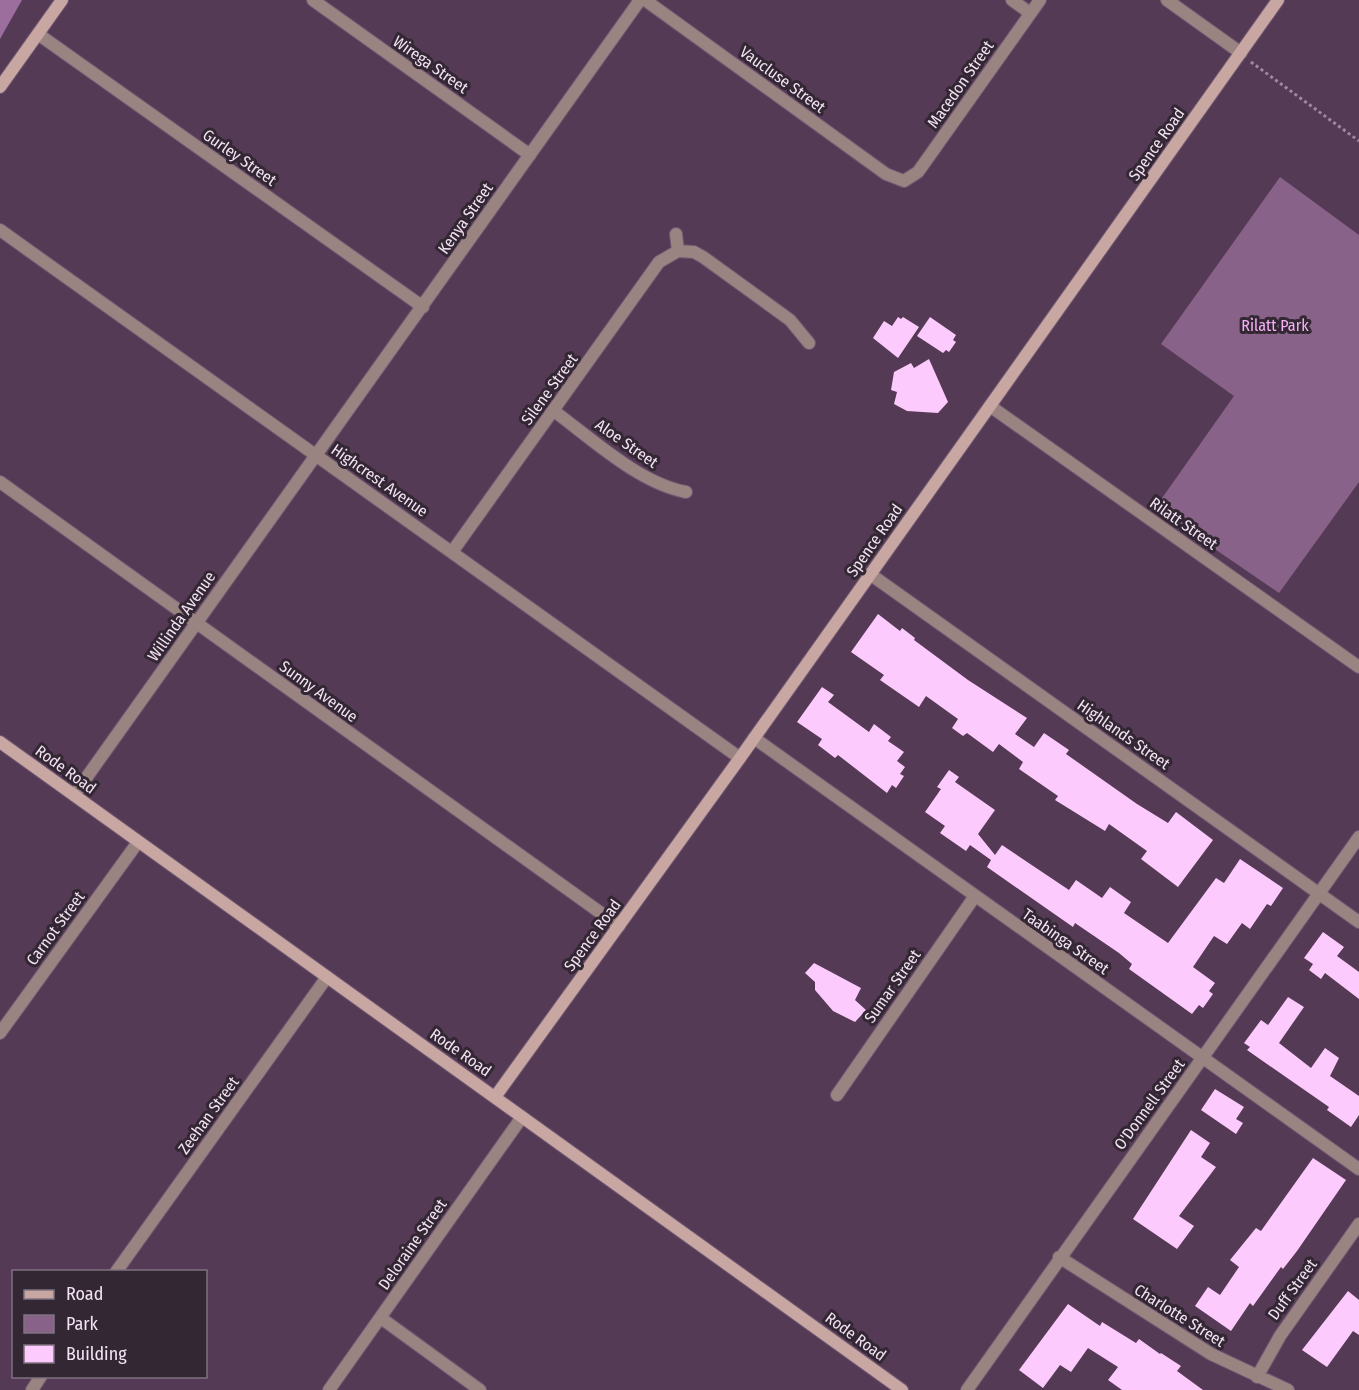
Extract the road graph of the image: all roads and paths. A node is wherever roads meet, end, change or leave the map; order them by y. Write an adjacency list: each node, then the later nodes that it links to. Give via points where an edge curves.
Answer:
1 (62, 0): 10 (street)
2 (313, 0): 14 (street, Wirega Street)
3 (640, 0): 14 (street, Kenya Street)
4 (645, 0): 15 (street, Vaucluse Street, via 886,174)
5 (1012, 0): 9 (street)
6 (1040, 0): 9 (street, Macedon Street)
7 (1167, 0): 11 (street)
8 (1278, 0): 11 (street, Spence Road)
9 (1030, 13): 15 (street, Macedon Street, via 918,172)
10 (38, 34): 12 (street); 19 (street, Gurley Street)
11 (1240, 53): 13 (path); 21 (street, Spence Road)
12 (0, 87)
13 (1359, 141)
14 (530, 154): 19 (street, Kenya Street)
15 (904, 181)
16 (0, 230): 23 (street, Highcrest Avenue)
17 (676, 234): 18 (street)
18 (678, 251): 20 (street, via 703,257 790,320); 22 (street, Silene Street, via 659,262)
19 (423, 307): 23 (street, Kenya Street)
20 (809, 343)
21 (990, 406): 27 (street, Spence Road); 29 (street, Rilatt Street)
22 (554, 411): 25 (street, Aloe Street, via 648,479); 26 (street, Silene Street)
23 (316, 455): 26 (street, Highcrest Avenue); 28 (street, Willinda Avenue)
24 (0, 482): 28 (street, Sunny Avenue)
25 (686, 492)
26 (452, 552): 32 (street, Highcrest Avenue)
27 (870, 574): 30 (street, Spence Road); 36 (street, Highlands Street)
28 (197, 623): 33 (street, Willinda Avenue); 39 (street, Sunny Avenue)
29 (1358, 664)
30 (754, 738): 32 (street, Spence Road); 37 (street, Taabinga Street)
31 (0, 742): 33 (street, Rode Road)
32 (740, 758): 39 (street, Spence Road)
33 (74, 795): 35 (street, Rode Road)
34 (1359, 837): 36 (street, O'Donnell Street)
35 (138, 842): 40 (street, Rode Road); 41 (street, Carnot Street)
36 (1319, 893): 38 (street, Highlands Street); 42 (street, O'Donnell Street)
37 (975, 896): 42 (street, Taabinga Street); 43 (street, Sumar Street)
38 (1359, 922)
39 (619, 926): 44 (street, Spence Road)
40 (327, 977): 44 (street, Rode Road); 49 (street, Zeehan Street)
41 (2, 1025)
42 (1203, 1057): 46 (street, Taabinga Street); 48 (street, O'Donnell Street)
43 (837, 1095)
44 (495, 1097): 45 (street, Rode Road)
45 (522, 1117): 50 (street, Deloraine Street); 54 (street, Rode Road)
46 (1359, 1169)
47 (1359, 1224): 51 (street, Duff Street, via 1280,1335)
48 (1059, 1257): 51 (street, Charlotte Street, via 1210,1354); 55 (street, O'Donnell Street)
49 (117, 1270)
50 (381, 1318): 52 (street, Deloraine Street); 53 (street)
51 (1257, 1377): 56 (street, Charlotte Street)
52 (329, 1390)
53 (480, 1390)
54 (902, 1390)
55 (967, 1390)
56 (1288, 1390)

